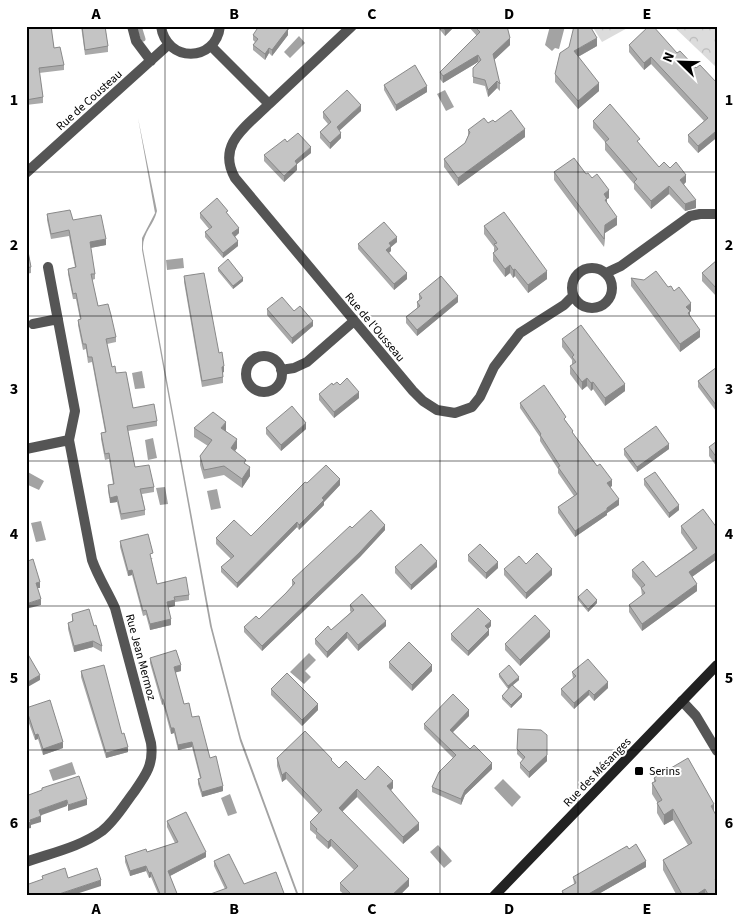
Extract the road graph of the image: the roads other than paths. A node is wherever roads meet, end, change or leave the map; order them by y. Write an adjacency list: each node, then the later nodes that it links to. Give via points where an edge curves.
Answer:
1 (132, 26): 7 (street, via 136,41)
2 (161, 26): 5 (street)
3 (220, 26): 6 (street)
4 (352, 26): 8 (street, Rue de l'Ousseau)
5 (168, 44): 6 (street, via 180,53 191,55); 7 (street, Rue de Cousteau)
6 (211, 46): 8 (street)
7 (151, 61): 9 (street, Rue de Cousteau)
8 (269, 104): 15 (street, Rue de l'Ousseau, via 232,143 228,155 231,171)
9 (26, 173)
10 (717, 214): 12 (street, via 690,216 621,266)
11 (48, 267): 14 (street)
12 (606, 273): 13 (street, via 593,268 580,271 572,282); 13 (street, via 612,290 603,305 586,308)
13 (573, 296): 15 (street, Rue de l'Ousseau, via 520,333 494,366 476,403 455,413 437,410 423,401)
14 (58, 319): 16 (street); 18 (street, via 75,411)
15 (354, 321): 17 (street, via 307,362)
16 (33, 324)
17 (281, 370)
18 (69, 440): 19 (street); 23 (street, Rue Jean Mermoz, via 92,560 115,608 152,754 145,776 102,831 78,844)
19 (26, 449)
20 (717, 665): 21 (main road, Rue des Mésanges)
21 (682, 701): 22 (street, via 696,716); 24 (main road, Rue des Mésanges)
22 (717, 752)
23 (26, 862)
24 (494, 896)

